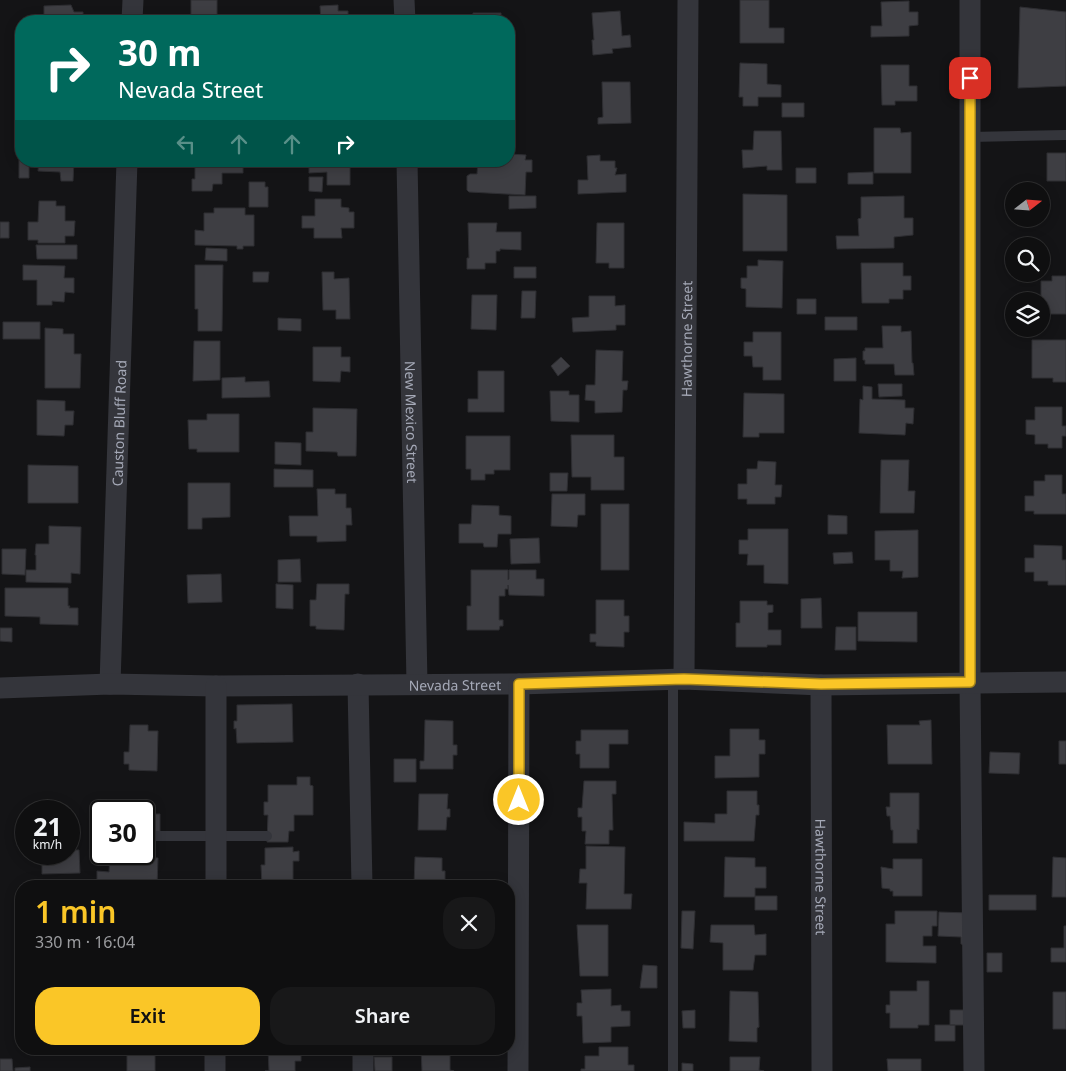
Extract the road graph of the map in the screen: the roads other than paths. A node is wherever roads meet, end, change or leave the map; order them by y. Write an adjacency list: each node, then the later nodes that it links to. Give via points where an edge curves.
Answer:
1 (133, 0): 5 (street)
2 (404, 0): 6 (street)
3 (688, 0): 11 (street, Hawthorne Street)
4 (970, 0): 8 (street)
5 (132, 15)
6 (405, 15)
7 (1066, 135): 8 (lane)
8 (970, 137): 12 (street)
9 (127, 167): 14 (street, Causton Bluff Road)
10 (407, 167): 16 (street, New Mexico Street)
11 (678, 679): 17 (street, Nevada Street); 18 (street, Nevada Street); 31 (lane)
12 (970, 682): 13 (street, Nevada Street); 18 (street, Nevada Street); 33 (street)
13 (1066, 682)
14 (110, 684): 19 (street, Nevada Street); 20 (street, Nevada Street)
15 (358, 684): 16 (street, Nevada Street); 19 (street, Nevada Street); 25 (street)
16 (417, 684): 17 (street, Nevada Street)
17 (519, 684): 30 (street)
18 (821, 684): 32 (street, Hawthorne Street)
19 (216, 686): 22 (street)
20 (0, 688)
21 (155, 836): 22 (lane)
22 (216, 836): 23 (lane); 24 (street)
23 (267, 836)
24 (216, 880)
25 (362, 880)
26 (215, 1055): 28 (street)
27 (363, 1055): 29 (street)
28 (215, 1071)
29 (363, 1071)
30 (518, 1071)
31 (673, 1071)
32 (822, 1071)
33 (974, 1071)

